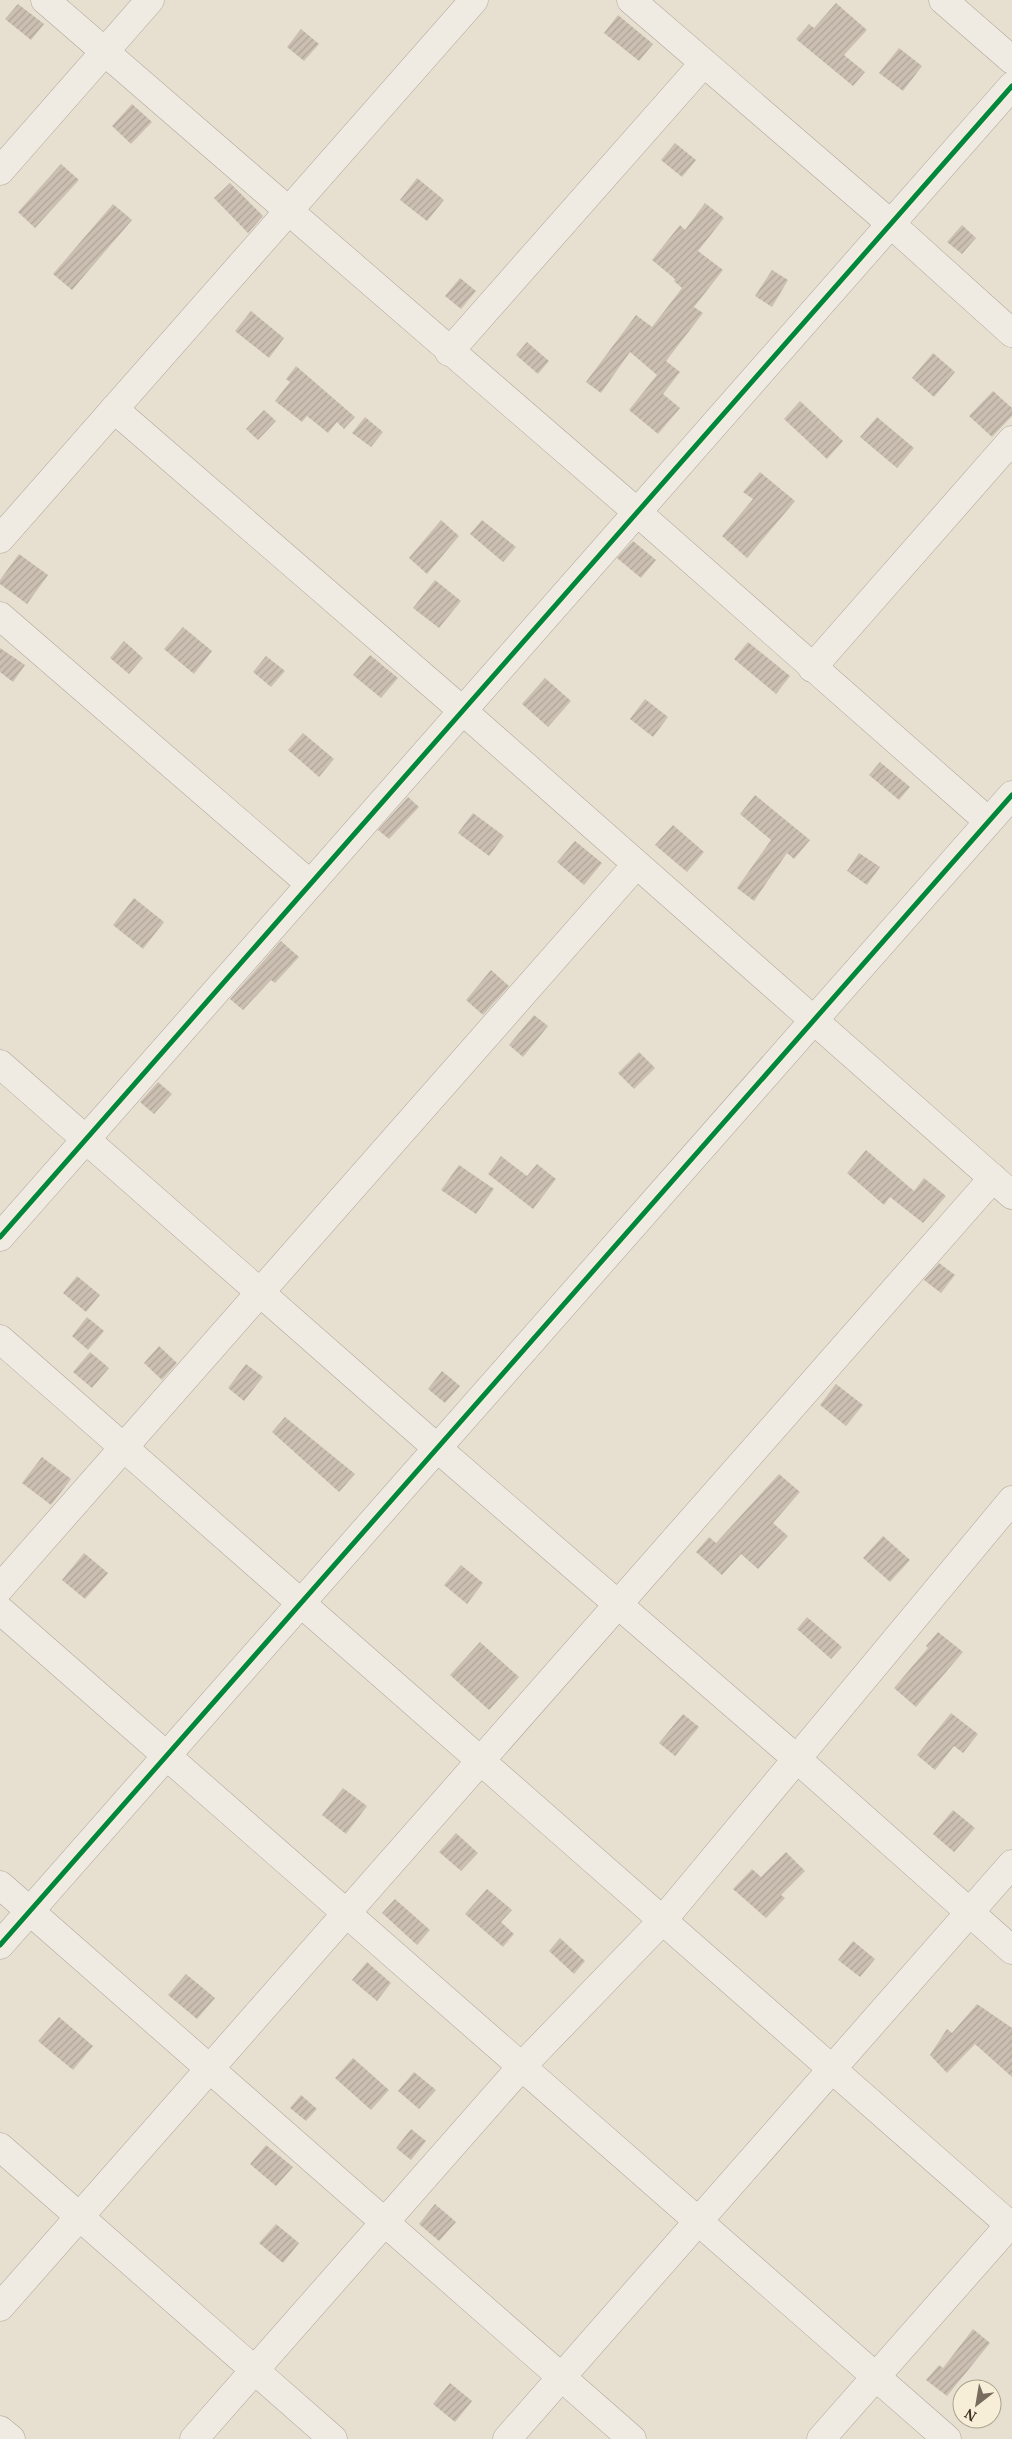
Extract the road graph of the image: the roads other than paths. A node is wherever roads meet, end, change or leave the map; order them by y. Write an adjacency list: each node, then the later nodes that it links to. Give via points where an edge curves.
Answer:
1 (45, 0): 6 (street)
2 (150, 0): 6 (street)
3 (474, 0): 11 (street)
4 (631, 0): 8 (street)
5 (943, 0): 7 (street)
6 (104, 52): 10 (street); 11 (street)
7 (1012, 60)
8 (703, 64): 12 (street); 14 (street)
9 (1012, 86): 12 (street)
10 (0, 171)
11 (288, 212): 14 (street); 15 (street)
12 (891, 224): 13 (street); 17 (street)
13 (1012, 332)
14 (450, 352): 17 (street)
15 (114, 409): 18 (street); 21 (street)
16 (1012, 440): 20 (street)
17 (637, 512): 20 (street); 21 (street)
18 (0, 539)
19 (0, 616): 25 (street)
20 (812, 668): 23 (street)
21 (463, 711): 24 (street); 25 (street)
22 (1012, 794): 23 (street)
23 (988, 821): 26 (street)
24 (636, 865): 26 (street); 31 (street)
25 (310, 884): 28 (street)
26 (813, 1020): 29 (street); 33 (street)
27 (0, 1064): 28 (street)
28 (87, 1138): 30 (street); 31 (street)
29 (1002, 1186): 38 (street)
30 (0, 1237)
31 (260, 1293): 33 (street); 34 (street)
32 (0, 1339): 34 (street)
33 (437, 1448): 37 (street); 38 (street)
34 (122, 1449): 36 (street); 37 (street)
35 (1012, 1500): 41 (street)
36 (0, 1588)
37 (300, 1604): 40 (street); 42 (street)
38 (618, 1604): 41 (street); 42 (street)
39 (0, 1610): 40 (street)
40 (167, 1756): 45 (street); 46 (street)
41 (797, 1759): 47 (street); 48 (street)
42 (481, 1760): 46 (street); 48 (street)
43 (1012, 1864): 47 (street)
44 (0, 1885): 45 (street)
45 (30, 1911): 49 (street); 52 (street)
46 (346, 1913): 51 (street); 52 (street)
47 (969, 1913): 50 (street); 53 (street)
48 (662, 1921): 51 (street); 53 (street)
49 (0, 1945)
50 (1012, 1950)
51 (522, 2066): 56 (street); 57 (street)
52 (210, 2069): 55 (street); 57 (street)
53 (832, 2070): 56 (street); 58 (street)
54 (0, 2147): 55 (street)
55 (79, 2217): 59 (street); 60 (street)
56 (698, 2221): 61 (street); 62 (street)
57 (384, 2222): 60 (street); 62 (street)
58 (1011, 2225): 61 (street)
59 (0, 2307)
60 (255, 2370): 65 (street); 66 (street)
61 (876, 2376): 69 (street); 70 (street)
62 (561, 2377): 67 (street); 68 (street)
63 (0, 2430): 64 (street)
64 (11, 2439)
65 (194, 2439)
66 (333, 2439)
67 (507, 2439)
68 (632, 2439)
69 (821, 2439)
70 (947, 2439)

